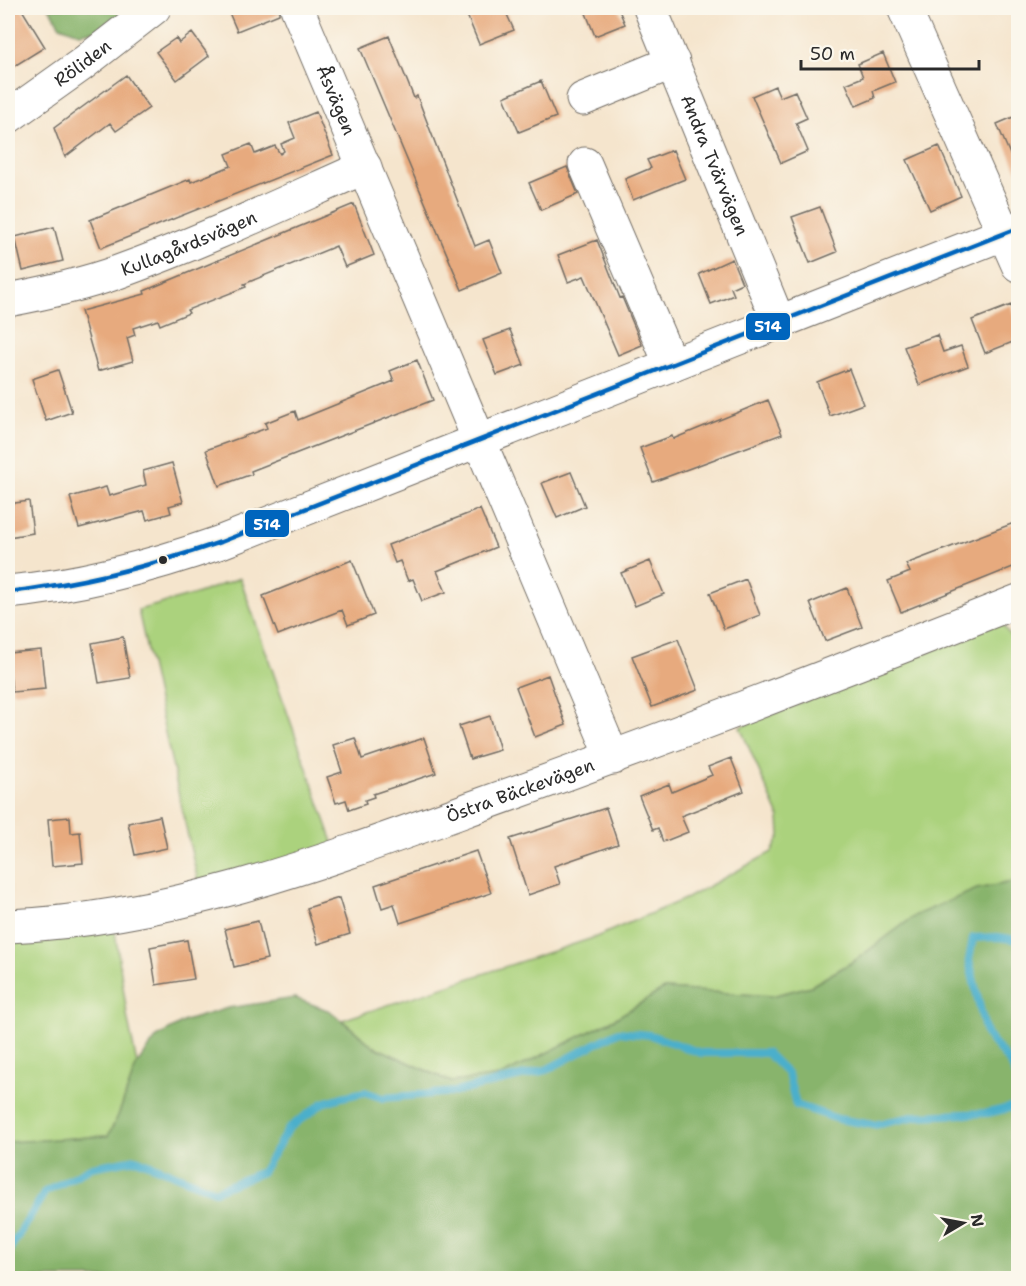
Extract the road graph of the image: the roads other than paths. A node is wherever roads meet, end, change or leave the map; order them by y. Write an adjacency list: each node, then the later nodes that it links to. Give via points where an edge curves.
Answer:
1 (154, 8): 7 (street, Röliden)
2 (297, 8): 9 (street, Åsvägen)
3 (650, 8): 5 (street, Andra Tvärvägen)
4 (904, 8): 10 (street)
5 (673, 62): 6 (street); 13 (street, Andra Tvärvägen)
6 (583, 99)
7 (8, 117)
8 (585, 164): 14 (street)
9 (365, 167): 12 (street, Kullagårdsvägen, via 118,272); 15 (street, Åsvägen)
10 (1011, 231): 11 (street); 13 (street)
11 (1018, 265)
12 (8, 300)
13 (779, 323): 14 (street)
14 (671, 365): 15 (street)
15 (479, 439): 16 (street, via 191,553 117,575); 18 (street, Åsvägen)
16 (8, 592)
17 (1018, 601): 18 (street, Östra Bäckevägen)
18 (613, 758): 19 (street, Östra Bäckevägen, via 331,859 225,891 120,913)
19 (8, 926)

